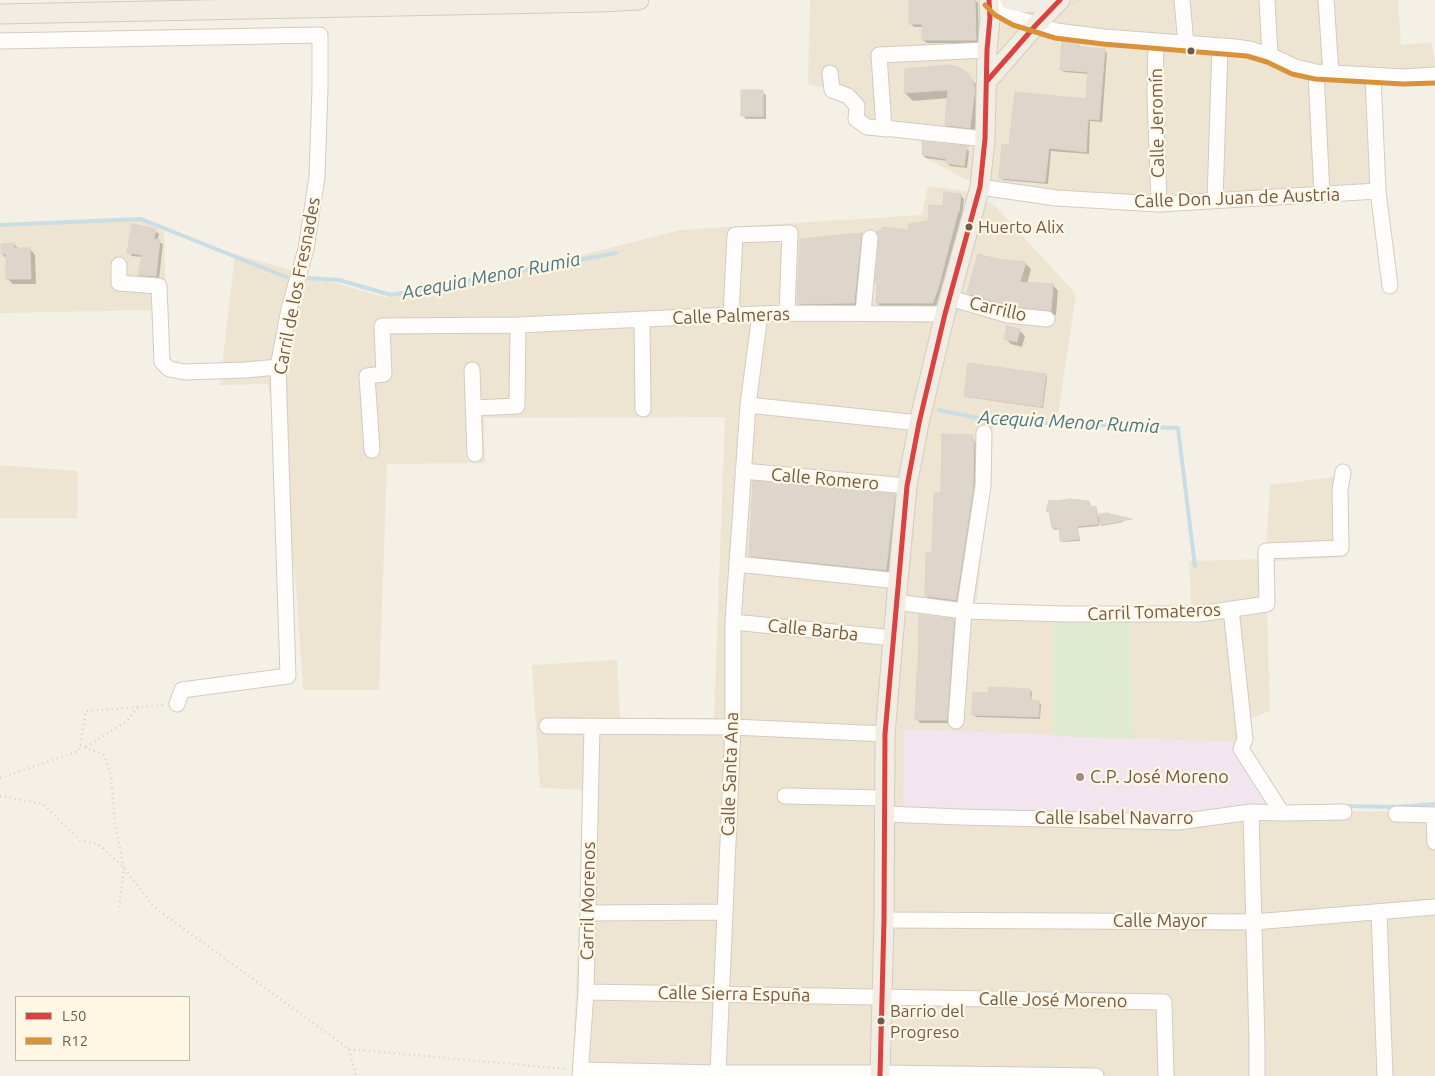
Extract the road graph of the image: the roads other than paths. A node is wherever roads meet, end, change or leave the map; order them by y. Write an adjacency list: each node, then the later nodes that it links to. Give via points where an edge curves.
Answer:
1 (639, 0): 9 (main road)
2 (990, 0): 11 (street, via 1005,12); 16 (main road)
3 (1010, 0): 4 (main road, via 1027,3)
4 (1051, 0)
5 (1182, 0): 14 (street)
6 (1267, 0): 17 (street)
7 (1326, 0): 19 (street)
8 (1064, 5): 11 (main road)
9 (30, 6): 10 (main road)
10 (0, 14)
11 (1036, 25): 13 (street, via 1071,33); 22 (main road)
12 (0, 41): 41 (street, Carril de los Fresnades, via 320,35 317,176 306,249 288,309)
13 (1156, 41): 14 (street); 29 (street, Calle Jeromín)
14 (1186, 44): 15 (street)
15 (1220, 46): 17 (street); 28 (street)
16 (987, 50): 22 (main road); 23 (street, via 879,55)
17 (1270, 55): 19 (street, via 1295,67)
18 (830, 73): 23 (street, via 832,90 848,96 857,106 856,120 868,127)
19 (1324, 73): 21 (street); 27 (street)
20 (1435, 75): 21 (street)
21 (1373, 76): 26 (street)
22 (987, 82): 24 (main road)
23 (886, 128): 24 (street)
24 (985, 139): 25 (main road)
25 (980, 187): 29 (street, Calle Don Juan de Austria, via 1056,198); 33 (main road)
26 (1378, 191): 27 (street, Calle Don Juan de Austria); 32 (street)
27 (1322, 196): 28 (street, Calle Don Juan de Austria)
28 (1216, 200): 29 (street, Calle Don Juan de Austria)
29 (1159, 204)
30 (870, 238): 35 (street)
31 (119, 265): 41 (street, via 119,283 159,286 162,362 169,369 185,372)
32 (1390, 286)
33 (947, 306): 35 (street, Calle Palmeras); 38 (street, Carrillo); 46 (main road)
34 (787, 313): 35 (street, Calle Palmeras); 36 (street, Calle Palmeras); 37 (street, via 790,233 734,236)
35 (863, 313)
36 (760, 314): 37 (street, Calle Palmeras); 43 (street, Calle Santa Ana)
37 (731, 315): 39 (street, Calle Palmeras)
38 (1048, 319)
39 (642, 320): 40 (street, Calle Palmeras); 45 (street)
40 (518, 325): 44 (street, via 517,406); 48 (street, Calle Palmeras, via 382,326 384,374 367,376)
41 (278, 366): 60 (street, Carril de los Fresnades, via 288,676 182,690)
42 (472, 370): 44 (street)
43 (748, 405): 46 (street); 50 (street, Calle Santa Ana)
44 (474, 408): 49 (street)
45 (643, 409)
46 (920, 423): 52 (main road)
47 (984, 433): 57 (street, via 983,486)
48 (372, 450)
49 (475, 454)
50 (743, 471): 52 (street, Calle Romero); 53 (street, Calle Santa Ana)
51 (1344, 472): 56 (street, Carril Tomateros, via 1340,490 1342,548 1266,551 1266,604)
52 (907, 486): 54 (main road)
53 (737, 564): 54 (street); 58 (street, Calle Santa Ana)
54 (898, 581): 55 (main road)
55 (896, 602): 57 (street, Carril Tomateros); 59 (main road)
56 (1231, 609): 57 (street, Carril Tomateros, via 1199,614); 70 (street, via 1245,739 1241,749)
57 (964, 611): 61 (street)
58 (733, 622): 59 (street, Calle Barba); 64 (street, Calle Santa Ana)
59 (894, 638): 65 (main road)
60 (177, 704)
61 (956, 721)
62 (547, 726): 63 (street)
63 (592, 727): 64 (street); 77 (street, Carril Morenos)
64 (733, 727): 65 (street); 75 (street, Calle Santa Ana)
65 (885, 734): 67 (main road)
66 (786, 796): 67 (street, Calle Isabel Navarro)
67 (885, 806): 68 (street, Calle Isabel Navarro, via 960,817 1178,822); 78 (main road)
68 (1251, 812): 70 (street, Calle Isabel Navarro); 79 (street)
69 (1344, 812): 70 (street, Calle Isabel Navarro)
70 (1282, 813)
71 (1396, 814): 72 (street)
72 (1434, 815): 73 (street)
73 (1435, 842)
74 (1435, 908): 76 (street, Calle Mayor)
75 (725, 912): 77 (street); 82 (street, Calle Santa Ana)
76 (1379, 912): 79 (street, Calle Mayor); 89 (street)
77 (588, 913): 80 (street, Carril Morenos)
78 (884, 920): 79 (street, Calle Mayor); 81 (main road)
79 (1254, 922): 88 (street)
80 (586, 992): 82 (street, Calle Sierra Espuña); 83 (street, Carril Morenos)
81 (882, 996): 82 (street, Calle Sierra Espuña); 85 (main road); 87 (street, Calle José Moreno, via 1164,1002)
82 (721, 997): 84 (street, Calle Santa Ana)
83 (581, 1073): 84 (street)
84 (717, 1075): 85 (street)
85 (880, 1075): 86 (street)
86 (1096, 1076)
87 (1166, 1076)
88 (1257, 1076)
89 (1386, 1076)

